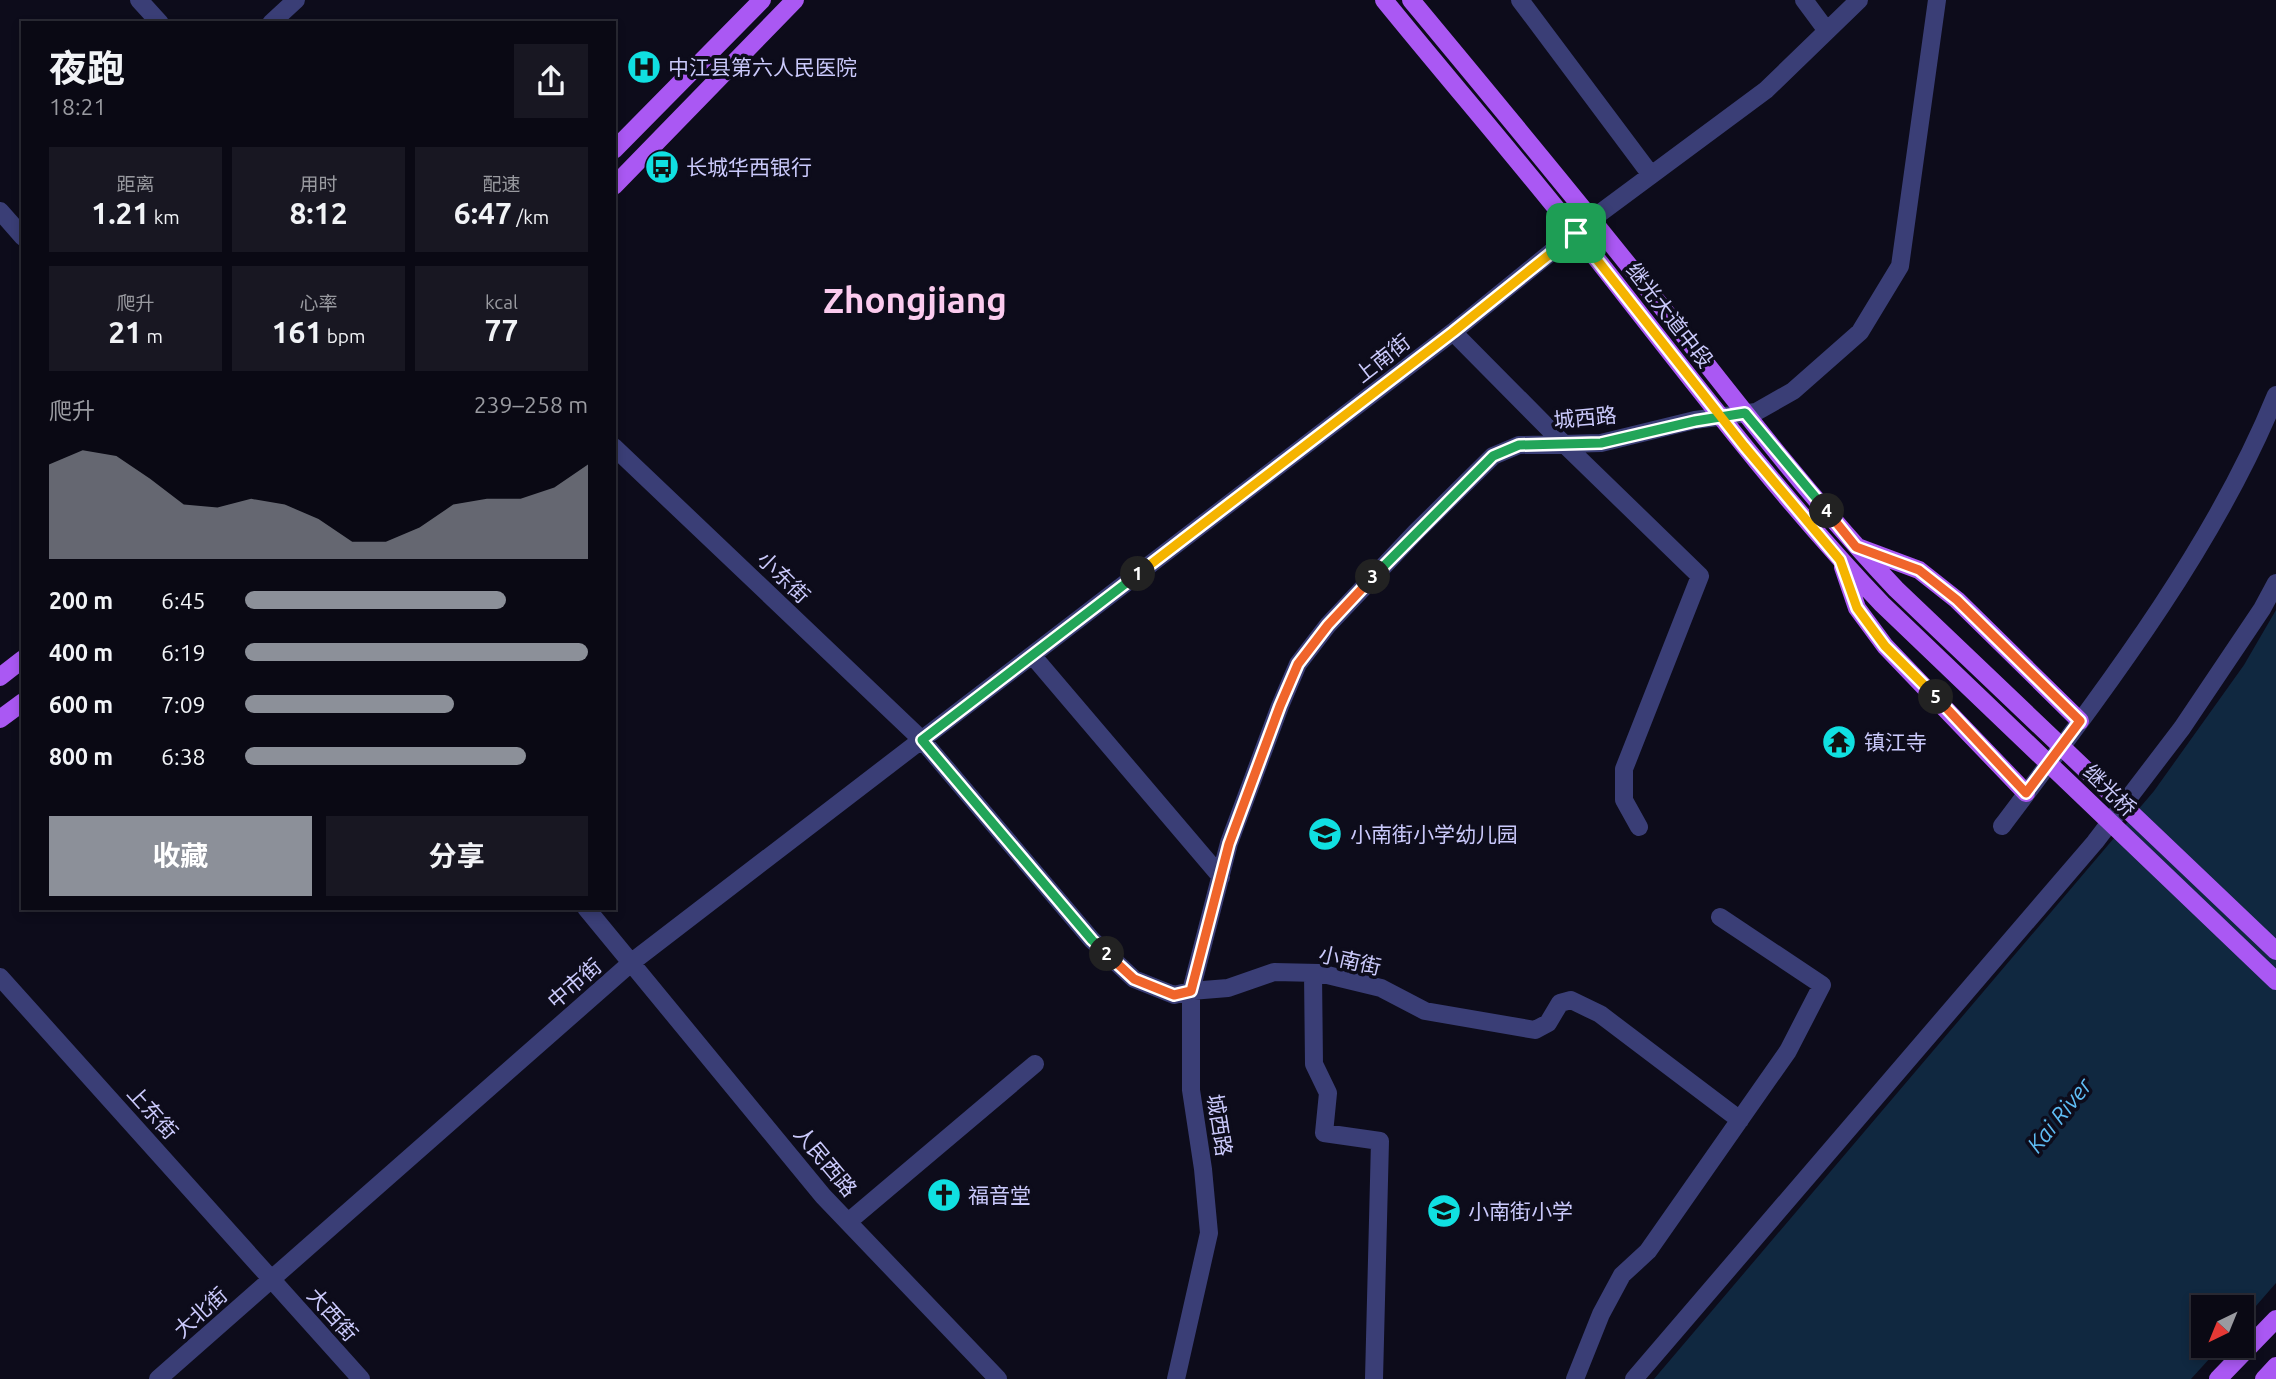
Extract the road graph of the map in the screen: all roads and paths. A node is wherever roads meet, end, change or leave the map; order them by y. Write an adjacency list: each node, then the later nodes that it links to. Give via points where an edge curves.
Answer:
1 (139, 0): 11 (street)
2 (296, 0): 12 (street)
3 (762, 0): 14 (main road)
4 (795, 0): 16 (main road)
5 (1384, 0): 19 (main road, 继光大道中段)
6 (1411, 0): 18 (main road, 继光大道中段)
7 (1520, 0): 15 (street)
8 (1804, 0): 13 (street)
9 (1859, 0): 13 (street, 上南街)
10 (1937, 0): 23 (street, 城西路, via 1900,267 1860,332 1793,391 1756,412)
11 (158, 21)
12 (273, 21)
13 (1827, 31): 15 (street, 上南街, via 1766,90)
14 (616, 148)
15 (1651, 175): 18 (street, 上南街)
16 (616, 184)
17 (0, 211): 20 (street)
18 (1592, 219): 19 (street, 上南街); 23 (main road, 继光大道中段)
19 (1576, 233): 21 (street, 上南街); 24 (main road, 继光大道中段)
20 (21, 235)
21 (1453, 332): 25 (street); 30 (street, 上南街)
22 (2276, 395): 35 (street, via 2258,441 2182,574)
23 (1745, 413): 24 (street, 城西路); 27 (main road, 继光大道中段)
24 (1721, 416): 25 (street, 城西路, via 1601,443); 28 (main road, 继光大道中段)
25 (1562, 442): 39 (street, via 1700,576 1624,769 1624,800); 40 (street, 城西路, via 1519,445 1493,456 1328,625 1298,664 1280,706)
26 (616, 449): 36 (street, 小东街)
27 (1856, 547): 35 (main road, via 1919,570 1957,600); 43 (main road, 继光桥)
28 (1840, 560): 37 (main road, via 1857,608 1885,646); 47 (main road, 继光桥)
29 (2276, 583): 61 (street, via 2182,728 2095,842)
30 (1032, 655): 36 (street, 上南街); 40 (street)
31 (21, 661): 32 (main road)
32 (0, 677)
33 (21, 703): 34 (main road)
34 (0, 719)
35 (2080, 721): 37 (street)
36 (922, 740): 44 (street, 中市街); 48 (street, 小南街, via 1092,940 1134,979 1174,995)
37 (2026, 793): 38 (street)
38 (2002, 825)
39 (1639, 827)
40 (1221, 877): 48 (street, 城西路)
41 (588, 910): 44 (street, 人民西路)
42 (1720, 916): 50 (street, via 1822,985 1788,1051)
43 (2276, 951)
44 (632, 962): 51 (street, 人民西路); 52 (street, 中市街)
45 (1313, 973): 48 (street, 小南街, via 1274,972 1228,988); 50 (street, 小南街, via 1381,988 1426,1011 1535,1030 1548,1023 1560,1003 1571,1000 1600,1014); 59 (street, via 1314,1064 1328,1093 1324,1133 1380,1141)
46 (0, 977): 52 (street, 上东街)
47 (2276, 981)
48 (1191, 991): 58 (street, 城西路, via 1191,1090 1209,1233)
49 (1035, 1064): 51 (street)
50 (1740, 1120): 60 (street, via 1648,1251 1622,1275)
51 (848, 1222): 57 (street, 人民西路)
52 (272, 1278): 55 (street, 大北街); 56 (street, 大西街)
53 (2276, 1320): 62 (main road)
54 (2276, 1366): 63 (main road)
55 (158, 1379)
56 (361, 1379)
57 (998, 1379)
58 (1176, 1379)
59 (1374, 1379)
60 (1575, 1379)
61 (1634, 1379)
62 (2218, 1379)
63 (2264, 1379)

